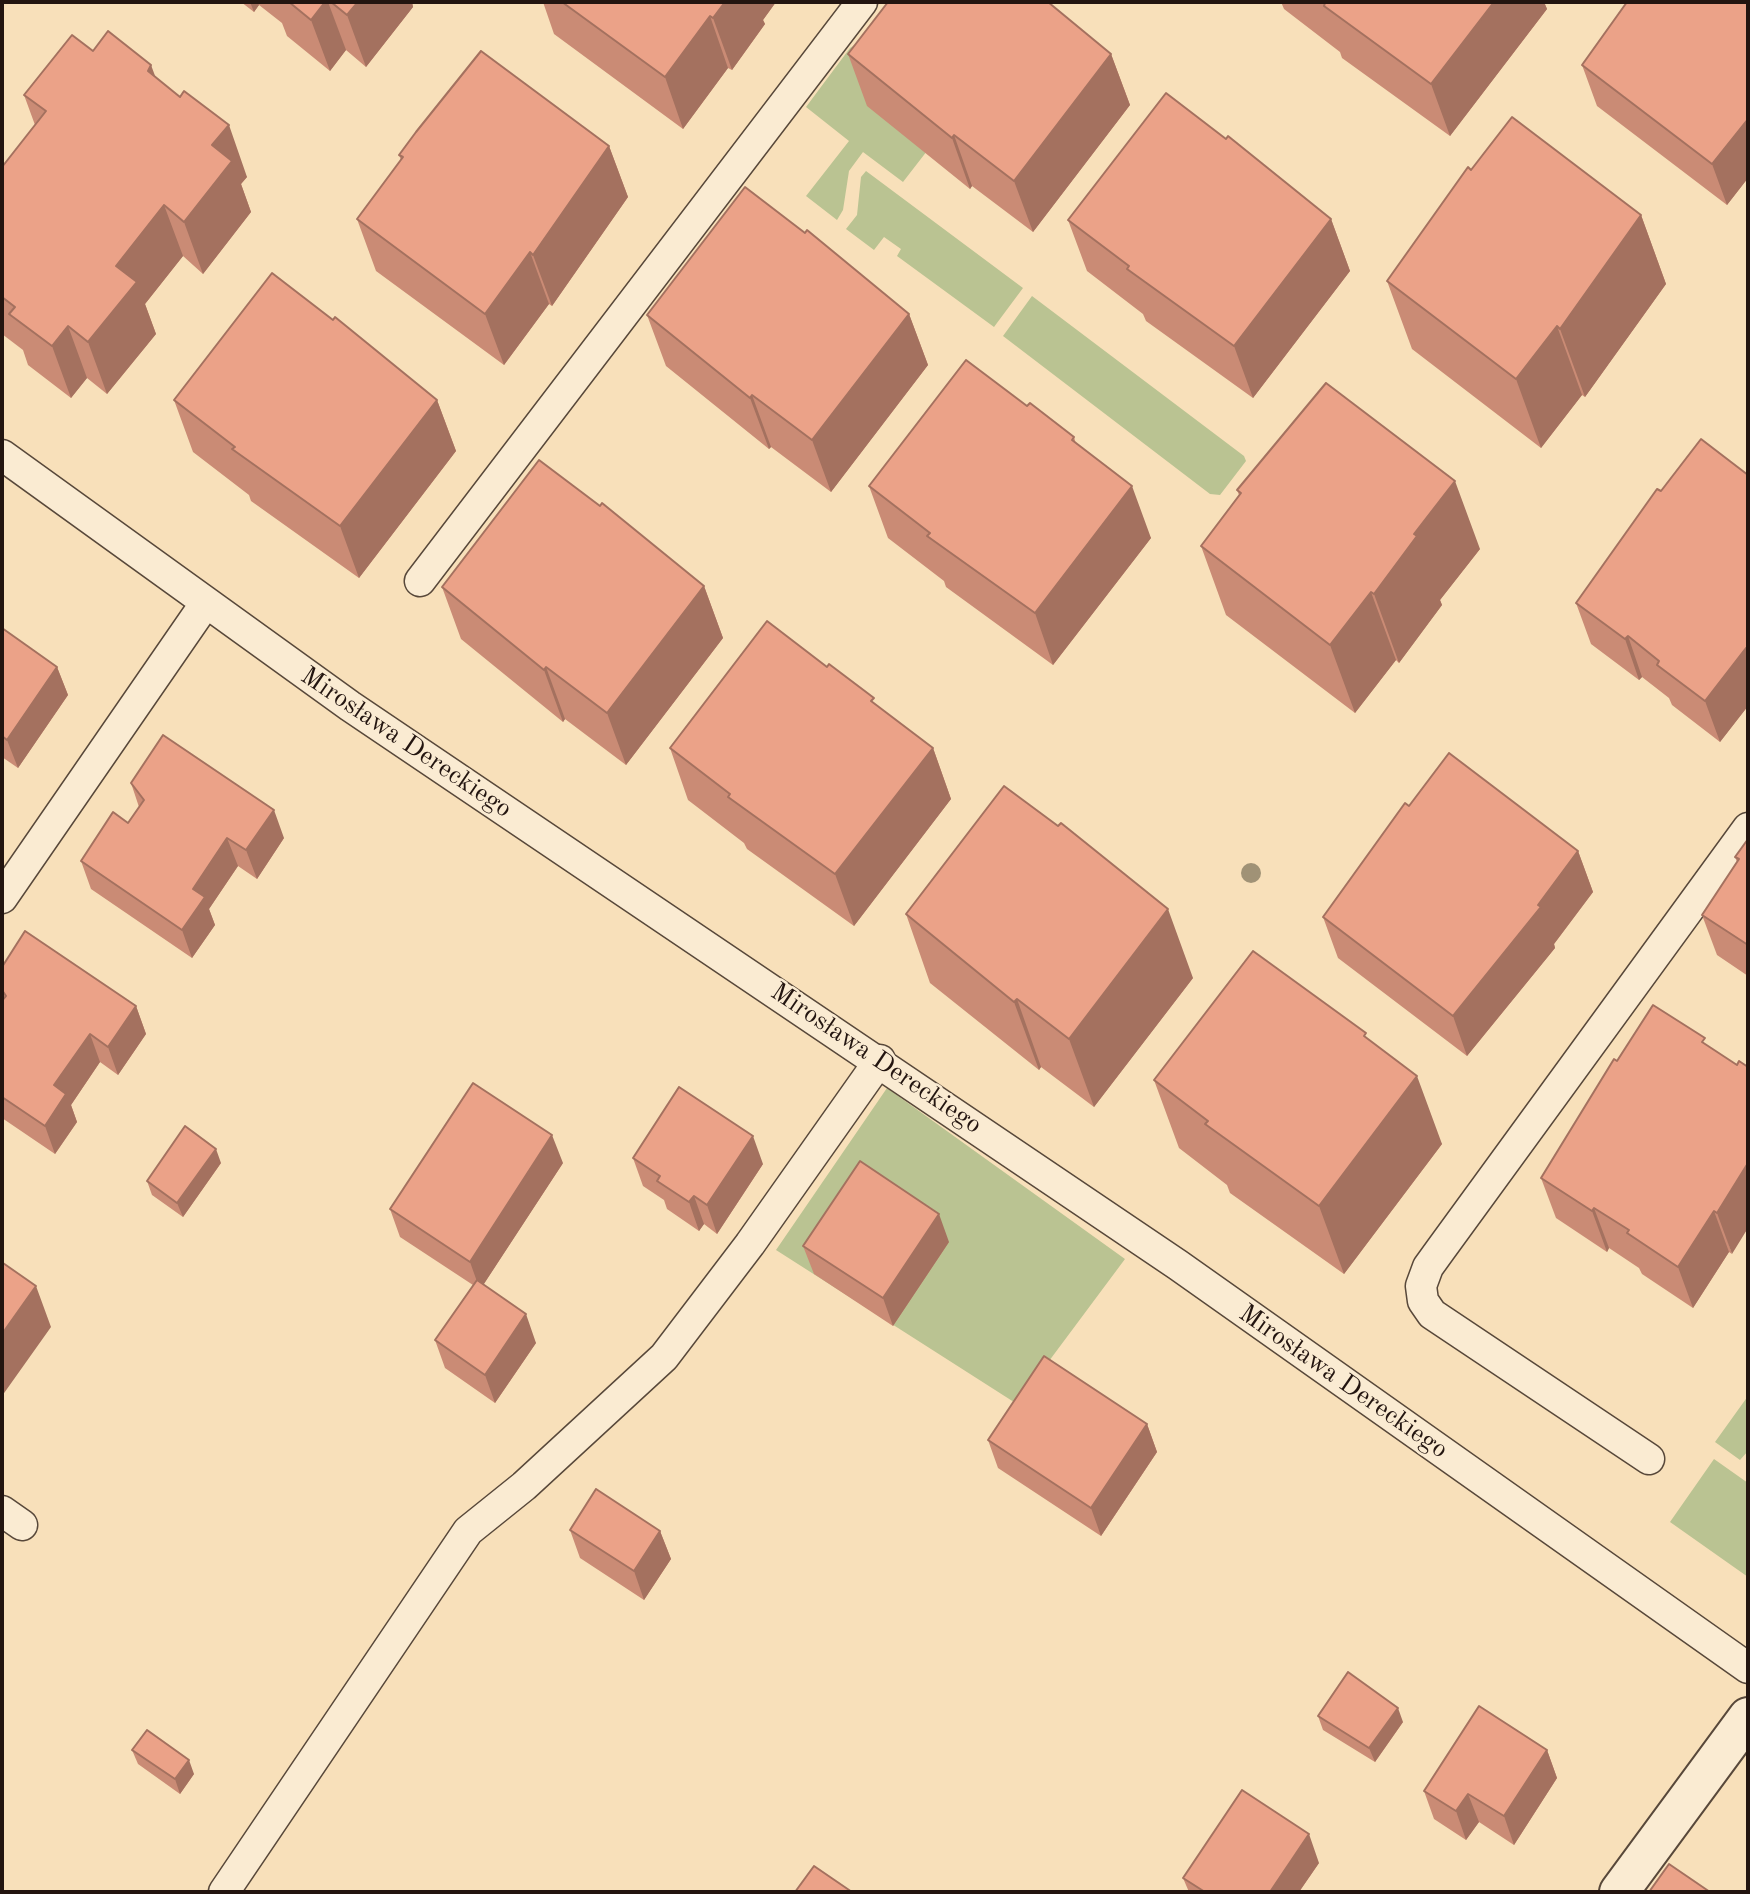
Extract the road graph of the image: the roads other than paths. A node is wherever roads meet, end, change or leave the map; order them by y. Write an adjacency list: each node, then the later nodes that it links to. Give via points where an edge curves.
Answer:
1 (862, 2): 3 (lane)
2 (2, 455): 4 (lane, Mirosława Dereckiego)
3 (420, 581)
4 (205, 604): 6 (lane); 7 (lane, Mirosława Dereckiego)
5 (1748, 828): 8 (lane, via 1441,1249 1421,1286 1423,1301 1432,1314)
6 (2, 898)
7 (880, 1060): 9 (lane, Mirosława Dereckiego); 11 (lane, via 664,1357 524,1486 468,1531)
8 (1649, 1459)
9 (1748, 1668)
10 (1748, 1717): 12 (street)
11 (224, 1892)
12 (1619, 1892)

